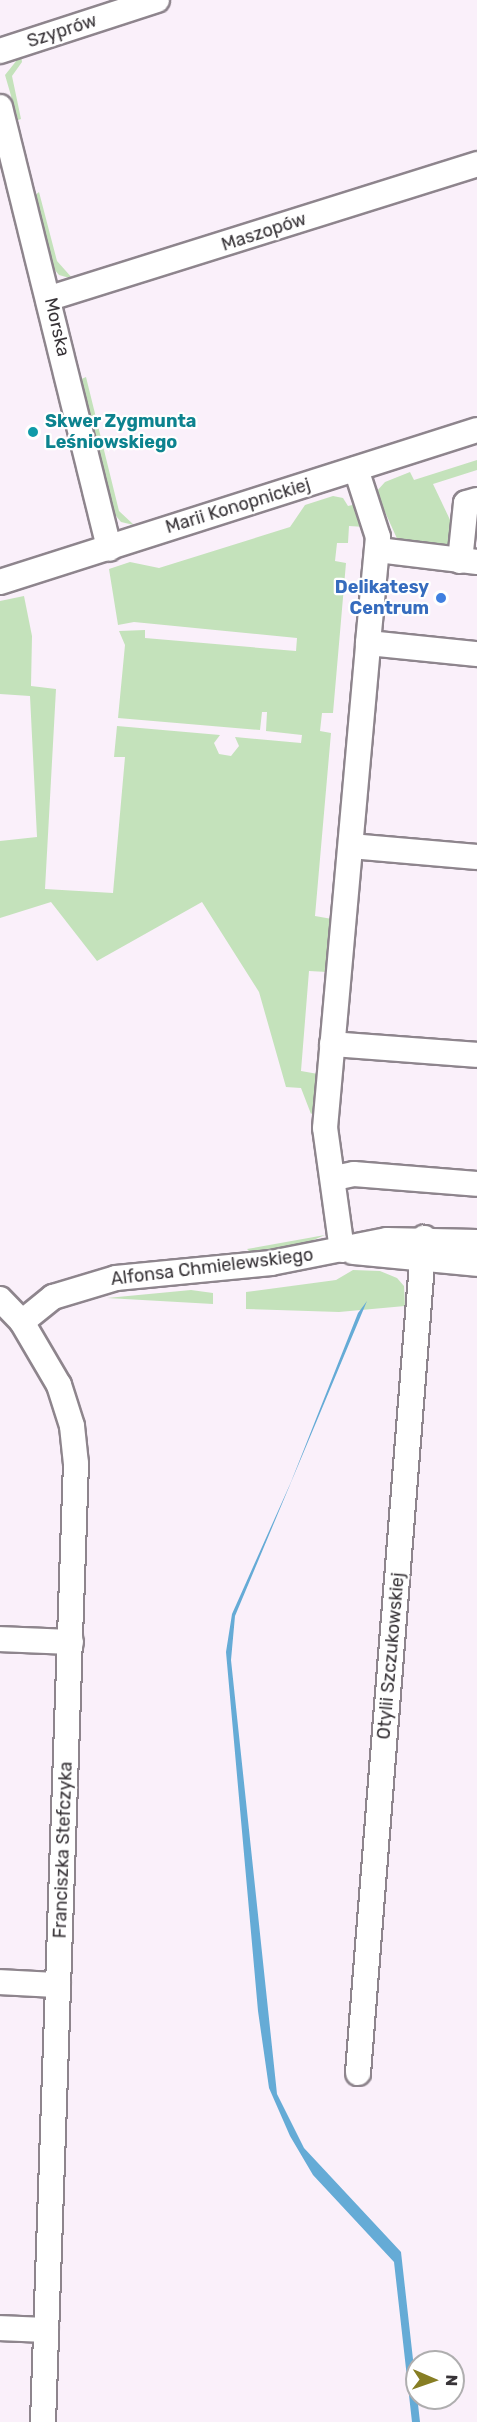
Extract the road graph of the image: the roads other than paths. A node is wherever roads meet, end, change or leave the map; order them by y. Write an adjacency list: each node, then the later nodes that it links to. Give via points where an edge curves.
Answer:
1 (157, 0): 2 (street, Szyprów)
2 (0, 51)
3 (0, 107): 5 (street, Morska)
4 (477, 164): 5 (street, Maszopów)
5 (50, 298): 9 (street, Morska)
6 (477, 430): 7 (street, Marii Konopnickiej)
7 (356, 469): 9 (street, Marii Konopnickiej); 10 (street, via 376,524)
8 (477, 500): 11 (street, via 466,503)
9 (109, 549): 12 (street, Marii Konopnickiej)
10 (378, 550): 11 (street); 13 (street)
11 (469, 562)
12 (0, 582)
13 (368, 643): 14 (street); 15 (street)
14 (477, 654)
15 (351, 846): 16 (street); 17 (street)
16 (477, 856)
17 (332, 1044): 18 (street); 19 (street, via 325,1128)
18 (477, 1055)
19 (335, 1178): 20 (street, via 354,1174); 22 (street)
20 (477, 1184)
21 (477, 1242): 23 (street, Alfonsa Chmielewskiego)
22 (342, 1250): 23 (street, Alfonsa Chmielewskiego, via 387,1240); 26 (street, Alfonsa Chmielewskiego, via 196,1273 116,1278 53,1297)
23 (423, 1250): 24 (street, Alfonsa Chmielewskiego); 31 (street, Otylii Szczukowskiej)
24 (477, 1264)
25 (0, 1299): 26 (street, Franciszka Stefczyka)
26 (22, 1322): 28 (street, Franciszka Stefczyka, via 59,1385 72,1426 76,1463)
27 (0, 1639): 28 (street)
28 (71, 1642): 30 (street, Franciszka Stefczyka)
29 (0, 1982): 30 (street)
30 (58, 1985): 33 (street, Franciszka Stefczyka)
31 (358, 2073)
32 (0, 2328): 33 (street)
33 (46, 2330): 34 (street, Franciszka Stefczyka)
34 (43, 2422)

